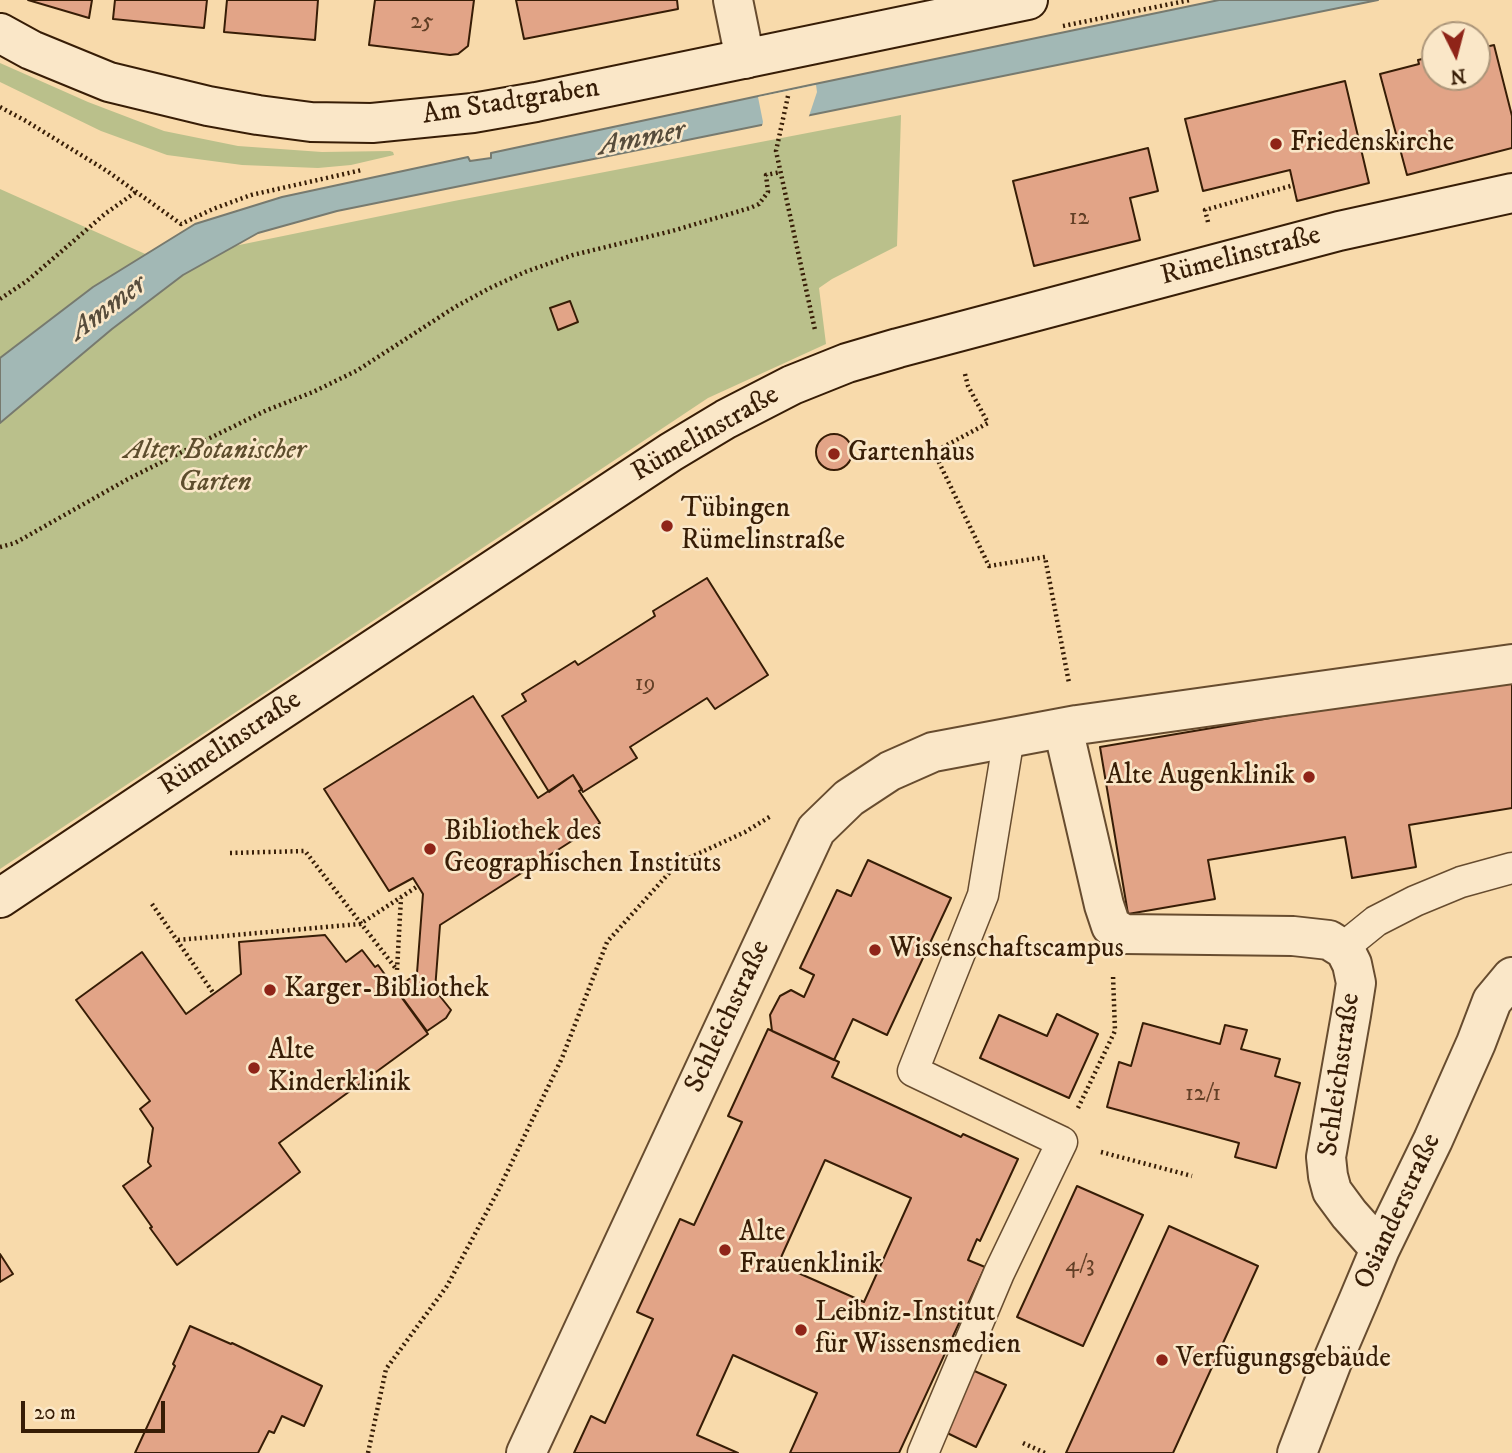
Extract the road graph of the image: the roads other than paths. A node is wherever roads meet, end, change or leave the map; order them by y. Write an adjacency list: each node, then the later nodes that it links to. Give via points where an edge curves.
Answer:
1 (733, 0): 4 (street)
2 (1028, 0): 4 (street, Am Stadtgraben)
3 (0, 33): 4 (street, Am Stadtgraben, via 109,82 208,106 311,122 474,113)
4 (745, 59)
5 (1512, 193): 10 (street, Rümelinstraße, via 1339,231 911,344 792,385 671,452)
6 (1512, 664): 7 (street, Schleichstraße)
7 (1070, 726): 8 (street, Schleichstraße); 11 (street, via 1111,926 1124,934 1293,936 1328,940)
8 (1009, 737): 14 (street, Schleichstraße, via 933,752 890,771 849,798 816,830); 15 (lane, via 983,895 913,1071 1062,1142 999,1273)
9 (1512, 868): 11 (lane, via 1461,882 1406,906 1376,921)
10 (0, 898)
11 (1345, 950): 13 (street, Schleichstraße, via 1356,984 1326,1157 1328,1176 1332,1191)
12 (1512, 976): 13 (street, Osianderstraße, via 1492,1001 1466,1068)
13 (1380, 1249): 16 (street, Osianderstraße)
14 (526, 1453)
15 (923, 1453)
16 (1297, 1453)

